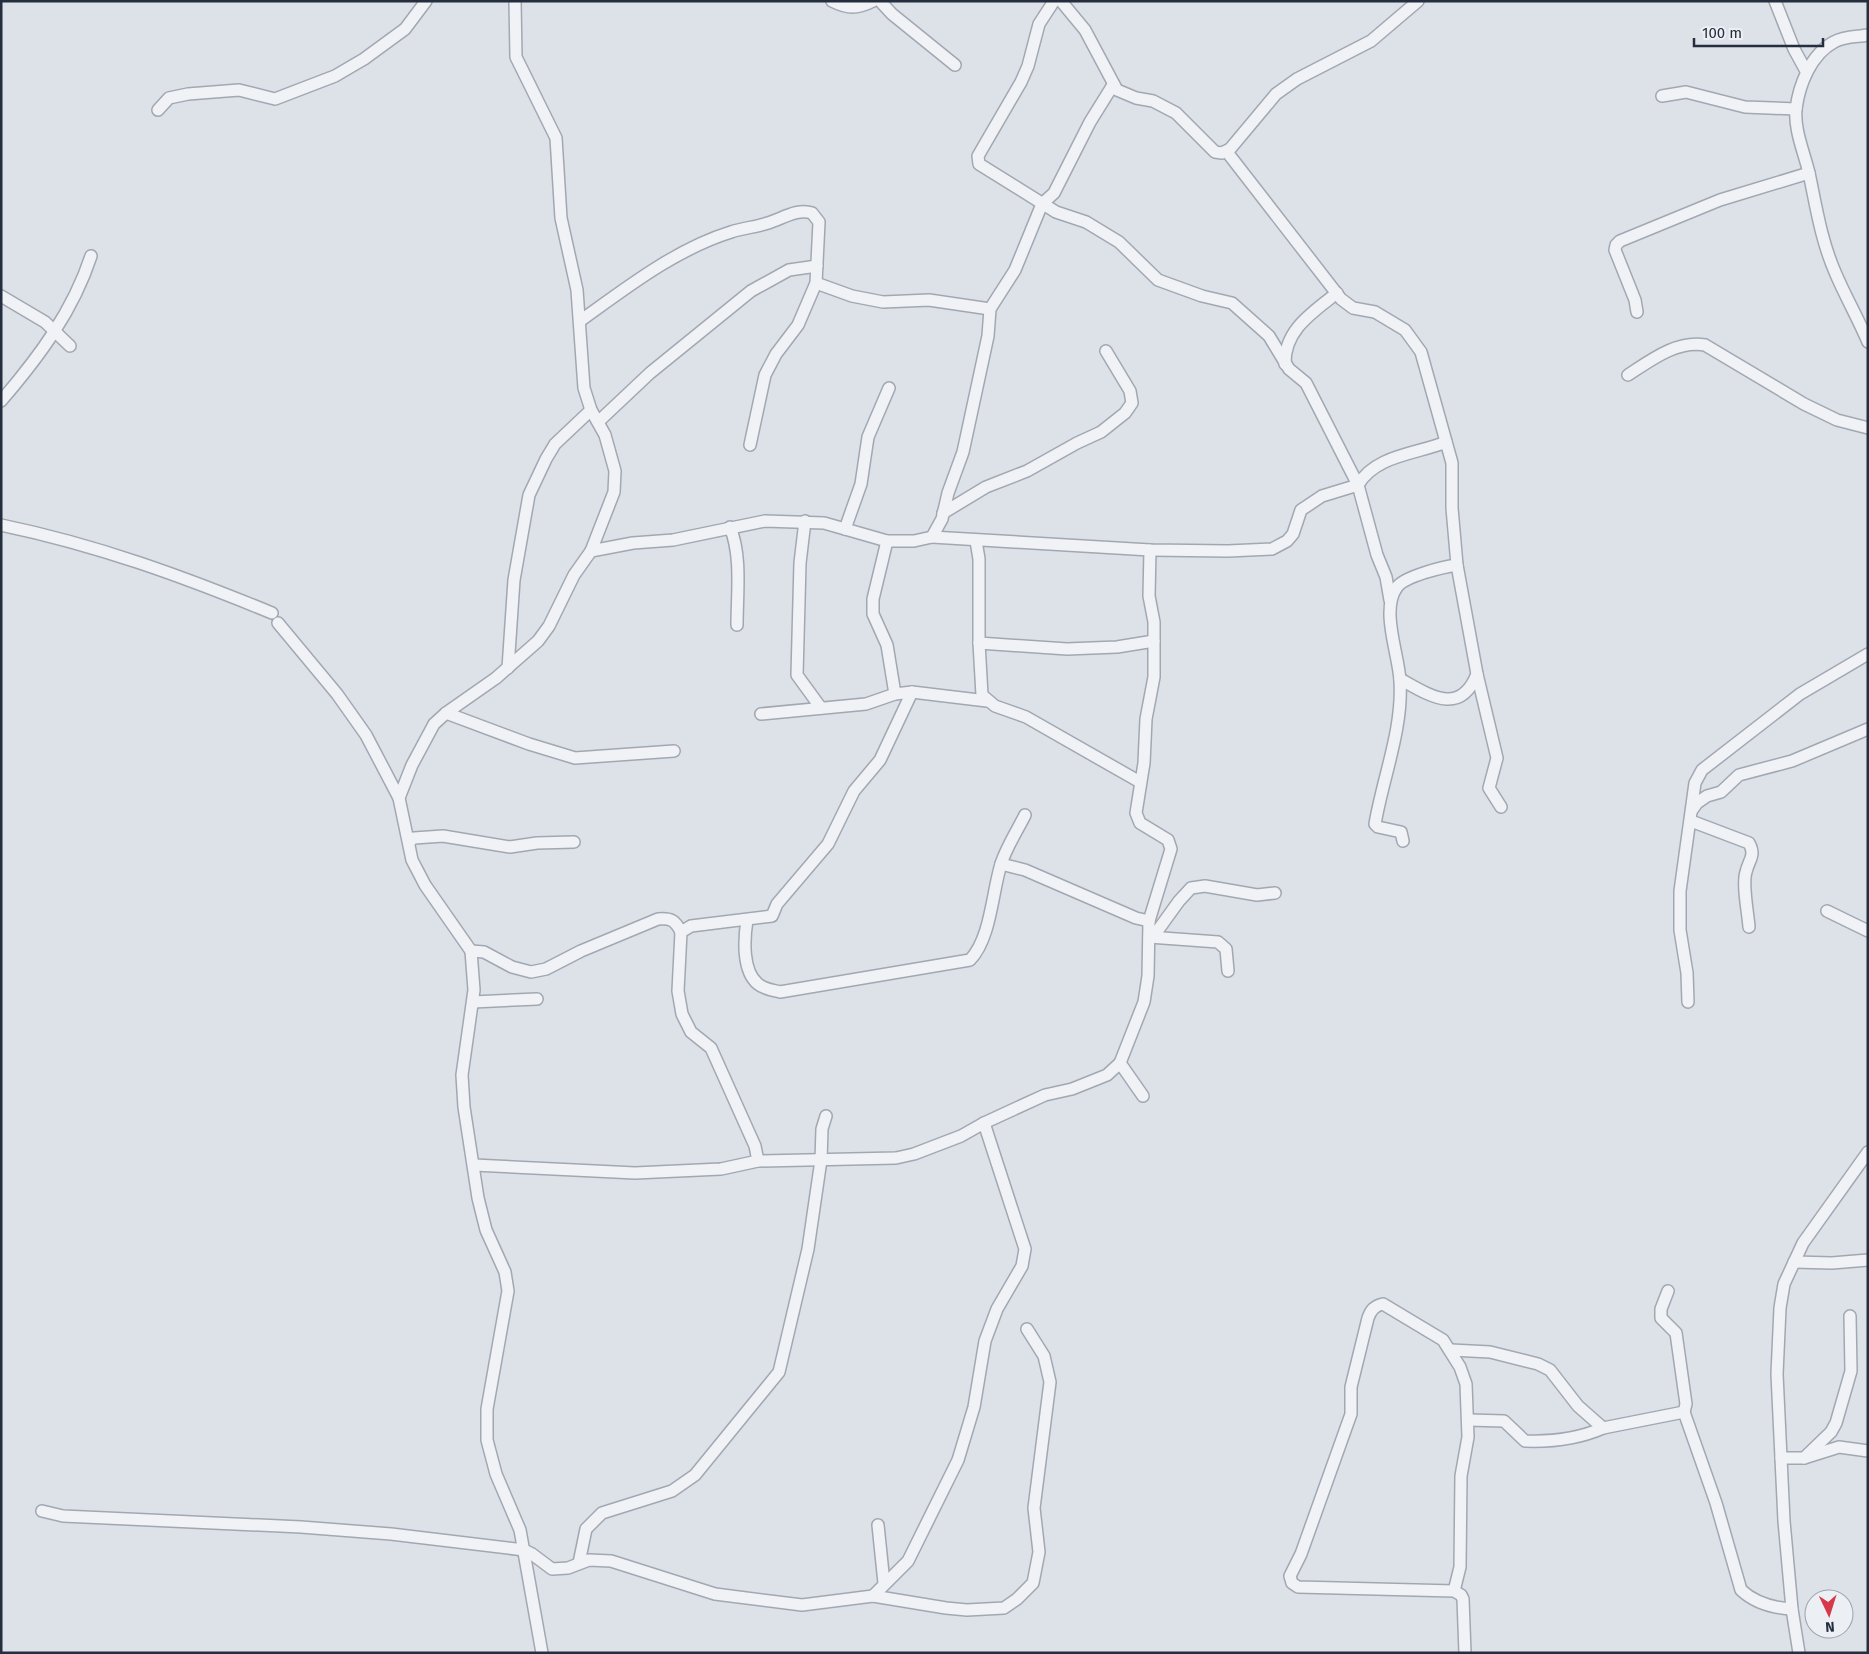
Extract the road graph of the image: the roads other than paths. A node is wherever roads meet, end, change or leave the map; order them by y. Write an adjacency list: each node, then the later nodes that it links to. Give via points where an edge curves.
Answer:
1 (426, 1): 16 (street, via 405,28 335,76 275,100 239,90 177,95 165,101)
2 (515, 1): 27 (street, via 516,57 556,138 561,218 569,247)
3 (832, 1): 4 (street, via 853,8)
4 (872, 1)
5 (880, 1): 11 (street)
6 (1054, 1): 19 (street, via 1039,24 1021,82 977,158 979,164)
7 (1061, 1): 13 (street, via 1085,30)
8 (1418, 1): 17 (street, via 1370,42 1297,79 1276,94)
9 (1775, 1): 12 (street)
10 (1868, 35): 12 (street, via 1841,38 1831,43)
11 (955, 65)
12 (1806, 71): 15 (street)
13 (1113, 85): 17 (street, via 1128,95 1153,101 1176,113 1215,152); 19 (street, via 1054,192)
14 (1662, 96): 15 (street, via 1686,92 1745,107)
15 (1796, 109): 18 (street)
16 (158, 110)
17 (1227, 152): 23 (street)
18 (1809, 173): 26 (street, via 1720,200 1620,241 1616,250); 29 (street, via 1818,221 1832,264)
19 (1042, 204): 25 (street, via 1014,270); 32 (street, via 1086,222 1119,242 1158,280 1232,303 1269,336)
20 (90, 256): 28 (street, via 82,283)
21 (817, 266): 22 (street); 27 (street, via 819,222 812,213 797,212 769,223 730,232 696,247 632,283); 37 (street, via 789,270 751,291 650,373)
22 (816, 283): 25 (street, via 852,296 883,302 929,300); 40 (street, via 798,325 765,374)
23 (1337, 293): 32 (street, via 1302,320 1293,332 1287,345); 39 (street, via 1354,308 1372,310 1401,327 1415,342 1423,359)
24 (1, 296): 28 (street)
25 (990, 309): 42 (street, via 988,336 963,452)
26 (1638, 312)
27 (580, 321): 36 (street, via 582,371)
28 (56, 330): 30 (street); 35 (street, via 38,358)
29 (1868, 342)
30 (70, 346)
31 (1106, 352): 42 (street, via 1130,391 1132,403 1126,413 1101,432 1027,471 986,487)
32 (1285, 364): 41 (street, via 1306,383)
33 (1628, 375): 38 (street, via 1677,347 1696,343 1705,345 1804,404 1837,420)
34 (888, 388): 46 (street, via 868,437 861,484)
35 (1, 401)
36 (591, 410): 37 (street); 58 (street, via 555,444 529,495 514,580)
37 (598, 422): 51 (street, via 615,471 615,484)
38 (1868, 428)
39 (1446, 442): 41 (street, via 1374,467 1363,475); 52 (street, via 1453,472 1452,508)
40 (750, 445)
41 (1358, 485): 50 (street, via 1322,496 1301,510 1293,534 1272,549 1228,552); 53 (street)
42 (943, 513): 47 (street)
43 (805, 521): 45 (street); 46 (street); 64 (street, via 800,562 796,674)
44 (1, 525): 70 (street, via 108,551 158,568 275,618 366,735)
45 (730, 527): 51 (street, via 673,540); 54 (street, via 734,535 736,562)
46 (845, 529): 48 (street)
47 (932, 536): 48 (street, via 914,542); 49 (street)
48 (887, 541): 62 (street, via 873,599 873,614 887,645)
49 (976, 541): 50 (street); 56 (street, via 979,559)
50 (1150, 550): 55 (street, via 1149,596)
51 (592, 551): 58 (street, via 574,575 549,626 538,641)
52 (1457, 565): 53 (street, via 1405,580); 59 (street)
53 (1390, 600): 60 (street)
54 (737, 625)
55 (1154, 641): 56 (street, via 1067,650); 69 (street, via 1154,677)
56 (978, 643): 63 (street, via 982,695)
57 (1868, 654): 73 (street, via 1800,694 1702,770 1694,783)
58 (508, 668): 65 (street)
59 (1477, 674): 60 (street, via 1473,685 1456,699 1445,700); 71 (street, via 1497,758 1489,788)
60 (1400, 679): 74 (street, via 1401,702 1395,737 1375,824 1402,832)
61 (912, 692): 62 (street); 63 (street); 80 (street, via 880,760 854,791 828,844 777,904 772,916)
62 (895, 694): 64 (street, via 866,704)
63 (986, 701): 69 (street, via 1026,717)
64 (821, 708): 66 (street)
65 (446, 713): 68 (street, via 575,758); 70 (street, via 428,733)
66 (761, 714)
67 (1868, 729): 73 (street, via 1792,761 1739,775 1721,792 1697,803)
68 (674, 751)
69 (1140, 782): 81 (street, via 1137,820 1168,840 1171,849)
70 (399, 798): 75 (street)
71 (1501, 807)
72 (1025, 815): 77 (street)
73 (1691, 816): 82 (street, via 1750,843 1753,858 1745,873); 90 (street, via 1679,910)
74 (1403, 841)
75 (408, 842): 76 (street, via 414,838 443,836 510,847); 86 (street, via 412,860 425,885)
76 (574, 842)
77 (1001, 864): 80 (street, via 976,954 965,962 780,992 756,983 750,970 744,938); 81 (street, via 1025,870)
78 (1275, 893): 85 (street, via 1258,895 1205,886 1191,888)
79 (1827, 911): 83 (street)
80 (747, 920): 84 (street, via 691,926)
81 (1149, 921): 85 (street)
82 (1748, 927)
83 (1868, 930)
84 (681, 932): 86 (street, via 676,922 669,918 658,919 546,969 531,972 512,967 484,952); 97 (street, via 678,991 682,1014 691,1032 710,1048 755,1146)
85 (1151, 937): 87 (street, via 1218,942 1226,948); 91 (street, via 1144,1002)
86 (472, 951): 89 (street)
87 (1228, 971)
88 (537, 999): 89 (street)
89 (474, 1002): 98 (street, via 462,1076)
90 (1688, 1002)
91 (1120, 1063): 92 (street); 94 (street, via 1107,1075 1045,1096)
92 (1143, 1096)
93 (826, 1116): 96 (street, via 822,1129)
94 (984, 1123): 96 (street, via 961,1136 914,1154 866,1160); 115 (street, via 1025,1249 1022,1266 997,1309 985,1341 974,1407 958,1460 908,1561)
95 (1868, 1152): 100 (street, via 1822,1213)
96 (821, 1160): 97 (street); 114 (street, via 808,1249 779,1372 695,1475 672,1491 602,1513 586,1529)
97 (758, 1161): 98 (street, via 721,1168 635,1173)
98 (474, 1165): 113 (street, via 482,1216 505,1272 508,1291 487,1409 487,1440 496,1474 520,1530)
99 (1868, 1260): 100 (street)
100 (1794, 1262): 109 (street, via 1784,1284 1780,1308 1776,1374)
101 (1668, 1290): 105 (street, via 1661,1318 1676,1333 1686,1404)
102 (1850, 1316): 110 (street, via 1851,1371 1836,1423)
103 (1027, 1328): 117 (street, via 1044,1356 1050,1382 1034,1508 1038,1552 1033,1583 1004,1608 967,1610)
104 (1452, 1350): 106 (street, via 1466,1384); 107 (street, via 1490,1352 1550,1370 1578,1406); 116 (street, via 1443,1340 1383,1304 1371,1310 1351,1387 1351,1414 1301,1554 1290,1576 1298,1587)
105 (1684, 1412): 107 (street); 118 (street, via 1742,1590 1751,1599)
106 (1468, 1420): 107 (street, via 1504,1421 1525,1441 1547,1442 1583,1437); 116 (street, via 1461,1476 1460,1567)
107 (1603, 1428)
108 (1868, 1451): 110 (street, via 1839,1447)
109 (1781, 1458): 110 (street); 118 (street)
110 (1804, 1458)
111 (42, 1511): 113 (street, via 63,1516 381,1533)
112 (878, 1525): 115 (street)
113 (524, 1550): 114 (street, via 552,1569); 119 (street)
114 (579, 1563): 117 (street, via 611,1561 715,1594 802,1605)
115 (884, 1583): 117 (street)
116 (1454, 1592): 120 (street, via 1463,1599)
117 (873, 1596)
118 (1792, 1609): 121 (street)
119 (542, 1653)
120 (1465, 1653)
121 (1799, 1653)

